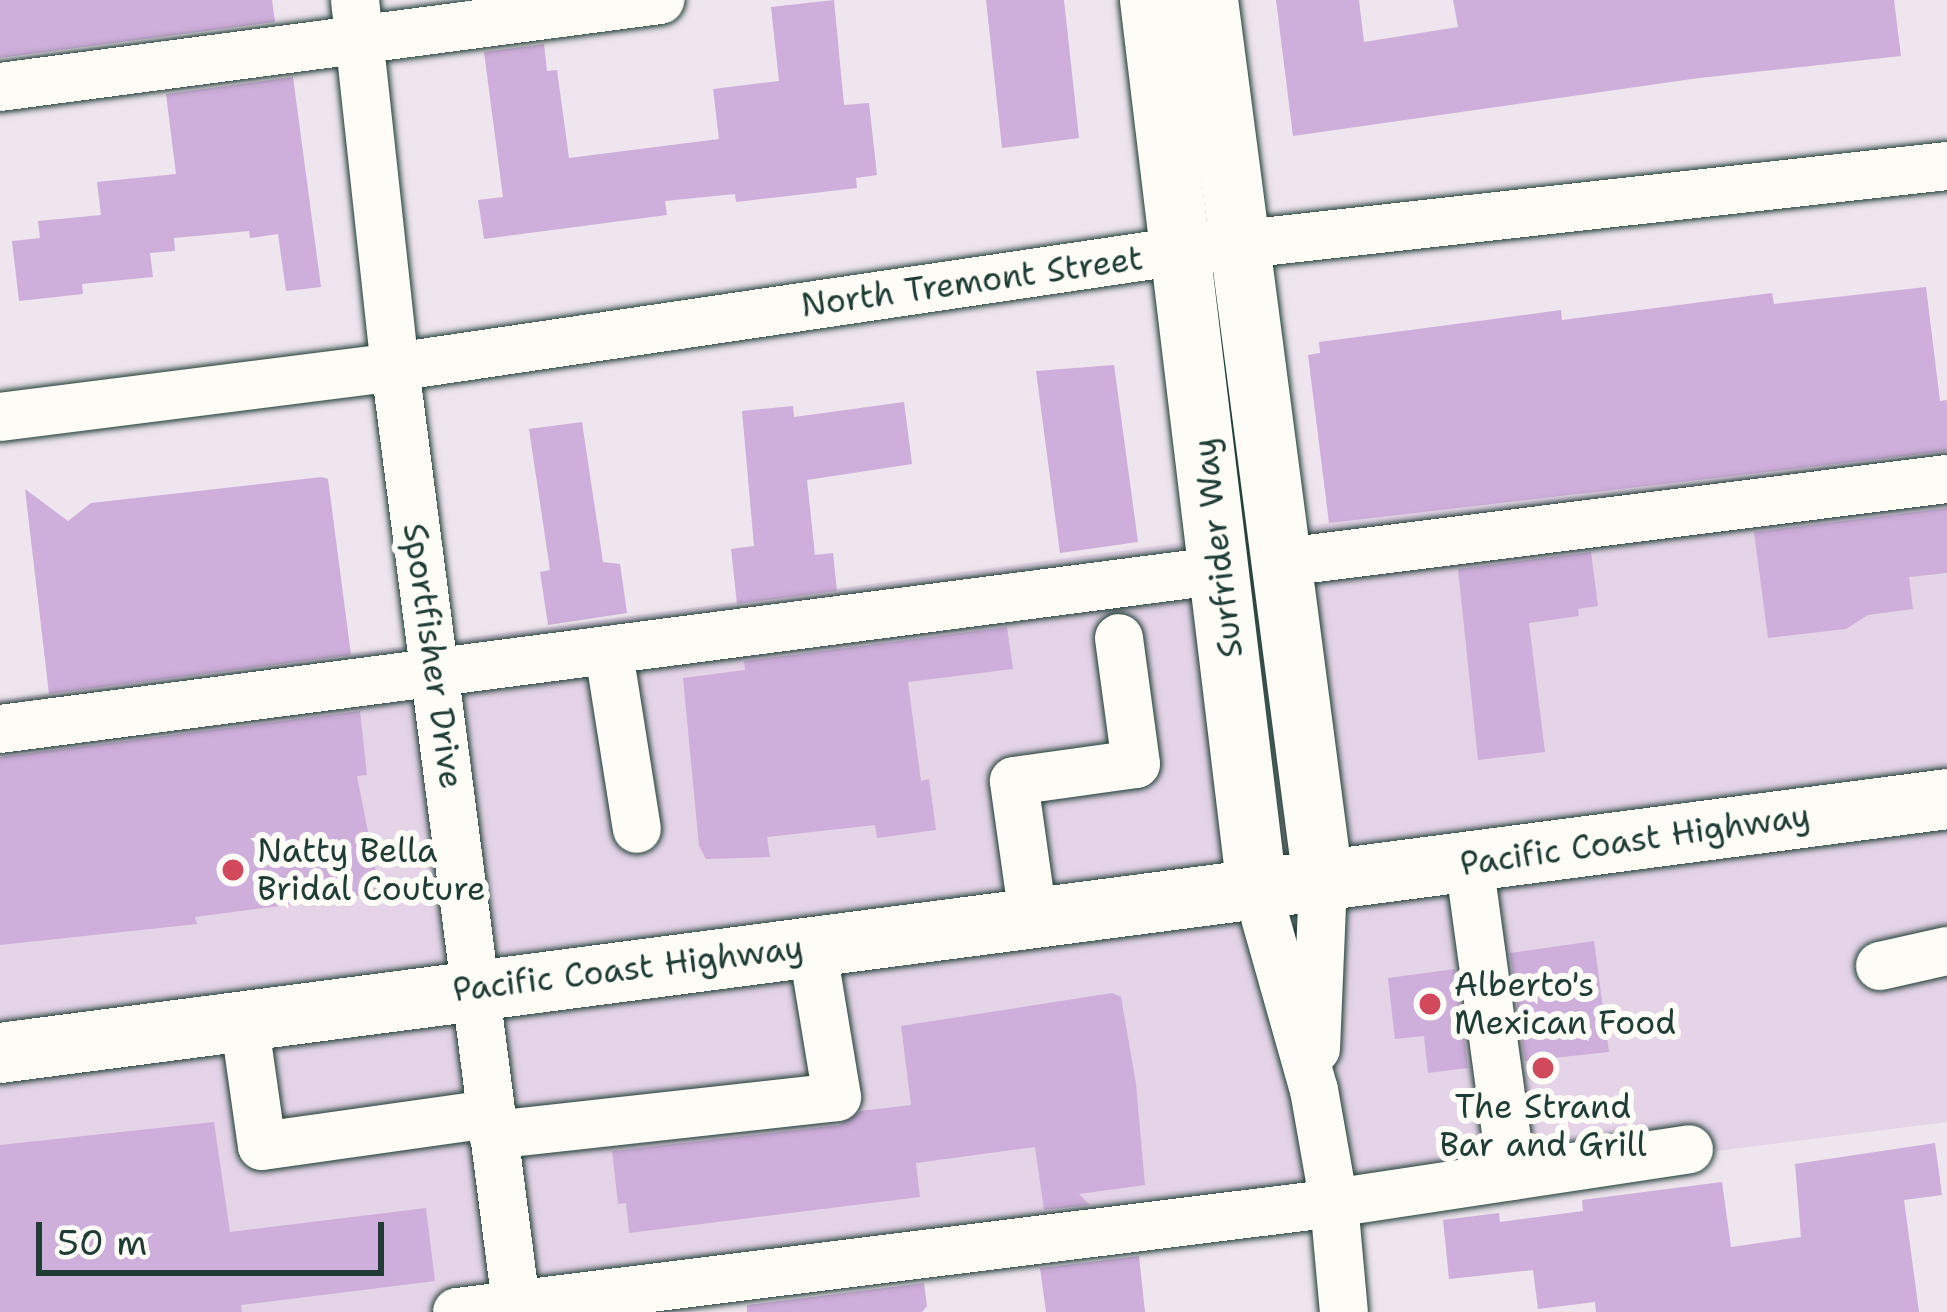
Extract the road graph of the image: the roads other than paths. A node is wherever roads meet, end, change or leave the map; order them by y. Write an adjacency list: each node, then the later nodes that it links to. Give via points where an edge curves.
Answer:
1 (660, 0): 4 (street)
2 (1150, 0): 7 (main road, Surfrider Way)
3 (1208, 0): 7 (main road, Surfrider Way)
4 (356, 20): 5 (street); 8 (street, Sportfisher Drive)
5 (0, 87)
6 (1947, 166): 7 (street, North Tremont Street)
7 (1210, 247): 8 (street, North Tremont Street); 11 (main road, Surfrider Way)
8 (395, 368): 9 (street, North Tremont Street); 14 (street, Sportfisher Drive)
9 (0, 417)
10 (1947, 479): 11 (street)
11 (1250, 567): 13 (street); 19 (main road, Surfrider Way); 20 (main road, Surfrider Way)
12 (1119, 638): 21 (street, via 1136,764 1014,781)
13 (609, 653): 14 (street); 17 (street)
14 (435, 674): 15 (street); 25 (street, Sportfisher Drive)
15 (0, 729)
16 (1947, 799): 18 (main road, Pacific Coast Highway)
17 (637, 829)
18 (1469, 862): 19 (main road, Pacific Coast Highway); 31 (street)
19 (1323, 881): 20 (main road, Pacific Coast Highway); 28 (street, Surfrider Way)
20 (1257, 889): 21 (main road, Pacific Coast Highway); 28 (street, Surfrider Way)
21 (1033, 917): 22 (main road, Pacific Coast Highway)
22 (812, 946): 25 (main road, Pacific Coast Highway); 29 (street, via 837,1097)
23 (1947, 951): 24 (street)
24 (1880, 966)
25 (477, 988): 26 (main road, Pacific Coast Highway); 29 (street, Sportfisher Drive)
26 (244, 1020): 27 (main road, Pacific Coast Highway); 29 (street, via 262,1146)
27 (0, 1053)
28 (1314, 1090): 32 (street, Surfrider Way)
29 (492, 1124): 33 (street, Sportfisher Drive)
30 (1689, 1149): 31 (street)
31 (1512, 1176): 32 (street)
32 (1334, 1203): 33 (street); 35 (street, Surfrider Way)
33 (516, 1308): 34 (street)
34 (457, 1312)
35 (1344, 1312)

